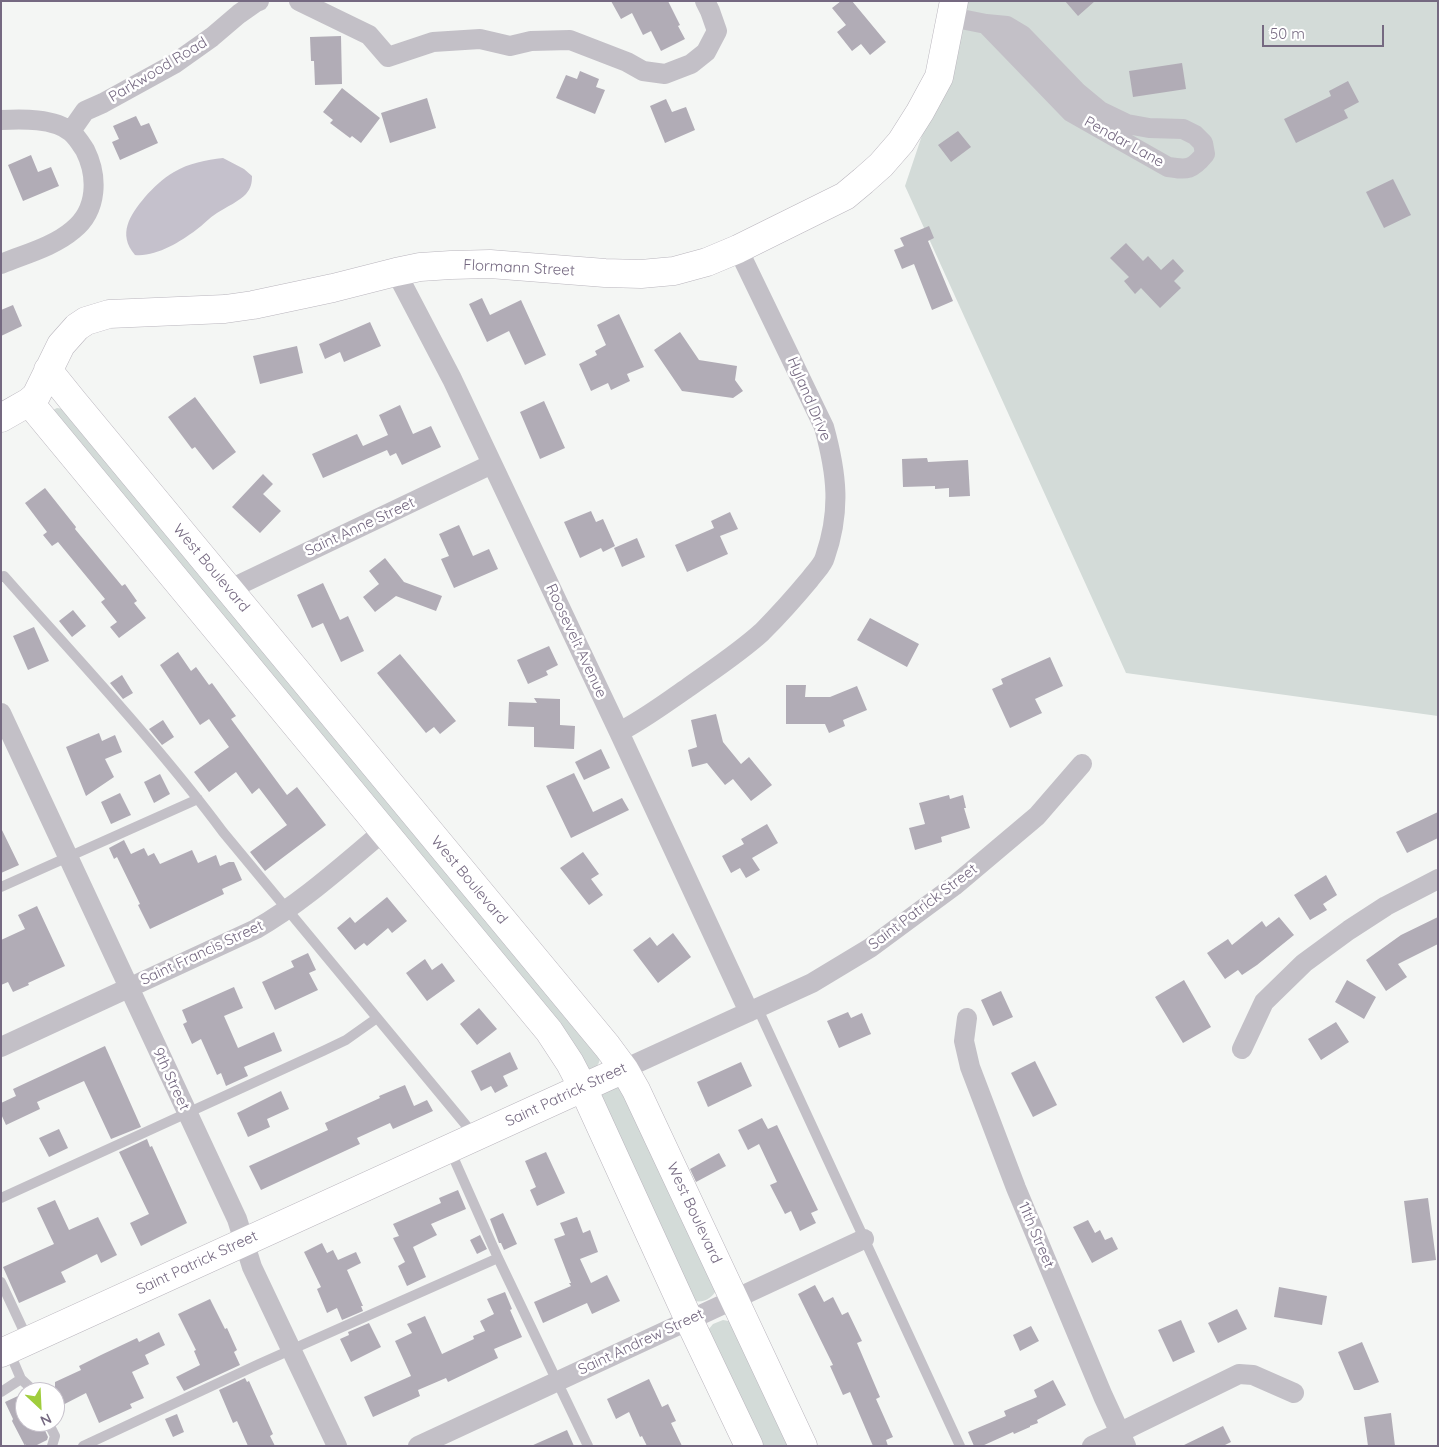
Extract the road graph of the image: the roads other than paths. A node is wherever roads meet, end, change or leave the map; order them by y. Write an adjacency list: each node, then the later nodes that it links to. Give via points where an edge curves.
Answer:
1 (259, 1): 7 (street, Parkwood Road, via 174,64 86,111)
2 (300, 1): 3 (street, via 369,35 388,57 433,42 480,39 510,46 531,41 570,40 643,71 665,74 691,64 706,52 717,31)
3 (705, 1)
4 (953, 9): 5 (street, Pendar Lane); 8 (street, Flormann Street, via 939,77 901,142 881,165 845,196)
5 (986, 24): 5 (street, Pendar Lane, via 1071,112 1168,167 1185,169 1197,164 1205,154 1203,143 1184,129 1127,124 1100,111 1022,35 1008,26)
6 (1, 120): 7 (street, via 32,119 54,123)
7 (71, 131): 9 (street, via 81,144 94,174 92,200 86,214 75,229 58,241)
8 (738, 249): 10 (street, Flormann Street, via 674,271 641,274 490,264 420,267); 18 (street, Hyland Drive, via 824,427 835,479 836,506 825,559 798,594 761,632 639,722)
9 (1, 264)
10 (396, 272): 11 (street, Flormann Street, via 253,305 100,316 70,333); 14 (street, Roosevelt Avenue, via 452,378)
11 (48, 370): 12 (street, Flormann Street, via 43,385); 16 (street, West Boulevard)
12 (29, 402): 13 (street, Flormann Street); 21 (street)
13 (1, 418)
14 (492, 464): 16 (street, Saint Anne Street); 18 (street, Roosevelt Avenue)
15 (1, 577): 20 (lane, via 4,576 142,732)
16 (228, 590): 32 (street, West Boulevard)
17 (4, 725): 22 (street, 9th Street)
18 (619, 732): 27 (street, Roosevelt Avenue)
19 (1082, 764): 27 (street, Saint Patrick Street, via 1037,816 954,886 844,965)
20 (198, 800): 22 (lane); 25 (lane)
21 (384, 830): 25 (street, Saint Francis Street); 33 (street, via 549,1031)
22 (67, 856): 24 (lane); 26 (street, 9th Street)
23 (1438, 879): 31 (street, via 1386,906 1304,963 1264,1002)
24 (1, 887)
25 (288, 910): 26 (street, Saint Francis Street, via 256,929); 28 (lane)
26 (128, 987): 30 (street, Saint Francis Street); 34 (street, 9th Street)
27 (754, 1010): 32 (street, Saint Patrick Street); 38 (lane)
28 (377, 1018): 34 (lane, via 346,1040); 35 (lane)
29 (967, 1018): 52 (street, 11th Street, via 964,1041 970,1067 1020,1197)
30 (1, 1047)
31 (1242, 1049)
32 (624, 1069): 33 (street, Saint Patrick Street); 42 (street, West Boulevard)
33 (583, 1088): 35 (street, Saint Patrick Street); 43 (street)
34 (187, 1114): 37 (lane); 39 (street, 9th Street, via 237,1219)
35 (476, 1136): 36 (street, Saint Patrick Street)
36 (449, 1149): 39 (street, Saint Patrick Street); 40 (lane)
37 (1, 1198)
38 (864, 1240): 42 (street, Saint Andrew Street); 60 (lane)
39 (244, 1242): 44 (street, Saint Patrick Street); 45 (street, 9th Street, via 252,1267)
40 (498, 1258): 45 (lane); 47 (lane)
41 (1, 1282): 44 (lane)
42 (735, 1299): 43 (street, Saint Andrew Street); 59 (street, West Boulevard)
43 (689, 1320): 47 (street, Saint Andrew Street); 58 (street)
44 (13, 1348): 46 (lane)
45 (291, 1350): 54 (lane); 55 (street, 9th Street)
46 (22, 1379): 48 (lane); 49 (lane)
47 (558, 1380): 56 (street, Saint Andrew Street); 57 (lane)
48 (25, 1382)
49 (1, 1392)
50 (1294, 1393): 52 (street, via 1252,1375 1239,1374)
51 (53, 1432): 53 (lane)
52 (1123, 1439): 61 (street)
53 (52, 1446)
54 (83, 1446)
55 (337, 1446)
56 (418, 1446)
57 (588, 1446)
58 (749, 1446)
59 (804, 1446)
60 (960, 1446)
61 (1092, 1446)

